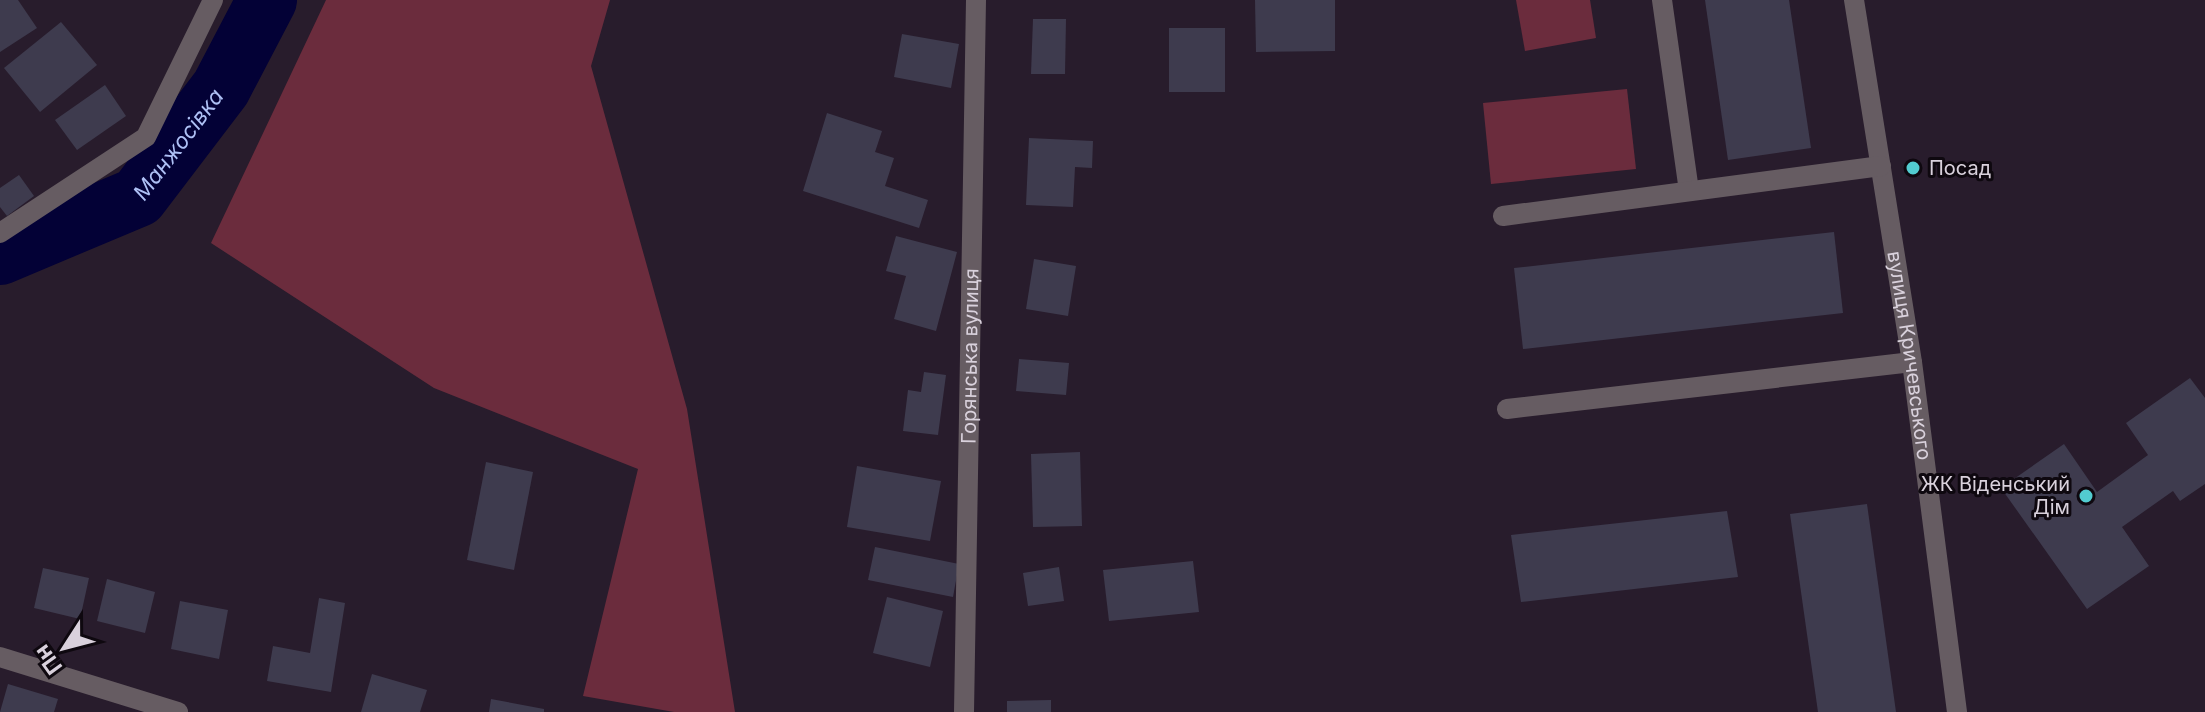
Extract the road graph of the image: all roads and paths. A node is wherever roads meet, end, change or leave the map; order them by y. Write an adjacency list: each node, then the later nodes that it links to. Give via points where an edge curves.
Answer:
1 (213, 0): 8 (street, via 146,137)
2 (976, 0): 13 (street, Горянська вулиця)
3 (1662, 0): 6 (street)
4 (1854, 0): 5 (street, вулиця Кричевського)
5 (1881, 166): 6 (street); 9 (street, вулиця Кричевського)
6 (1689, 191): 7 (street)
7 (1503, 216)
8 (0, 233)
9 (1912, 362): 10 (street); 14 (street, вулиця Кричевського)
10 (1507, 409)
11 (0, 657): 12 (street)
12 (178, 712)
13 (964, 712)
14 (1957, 712)

